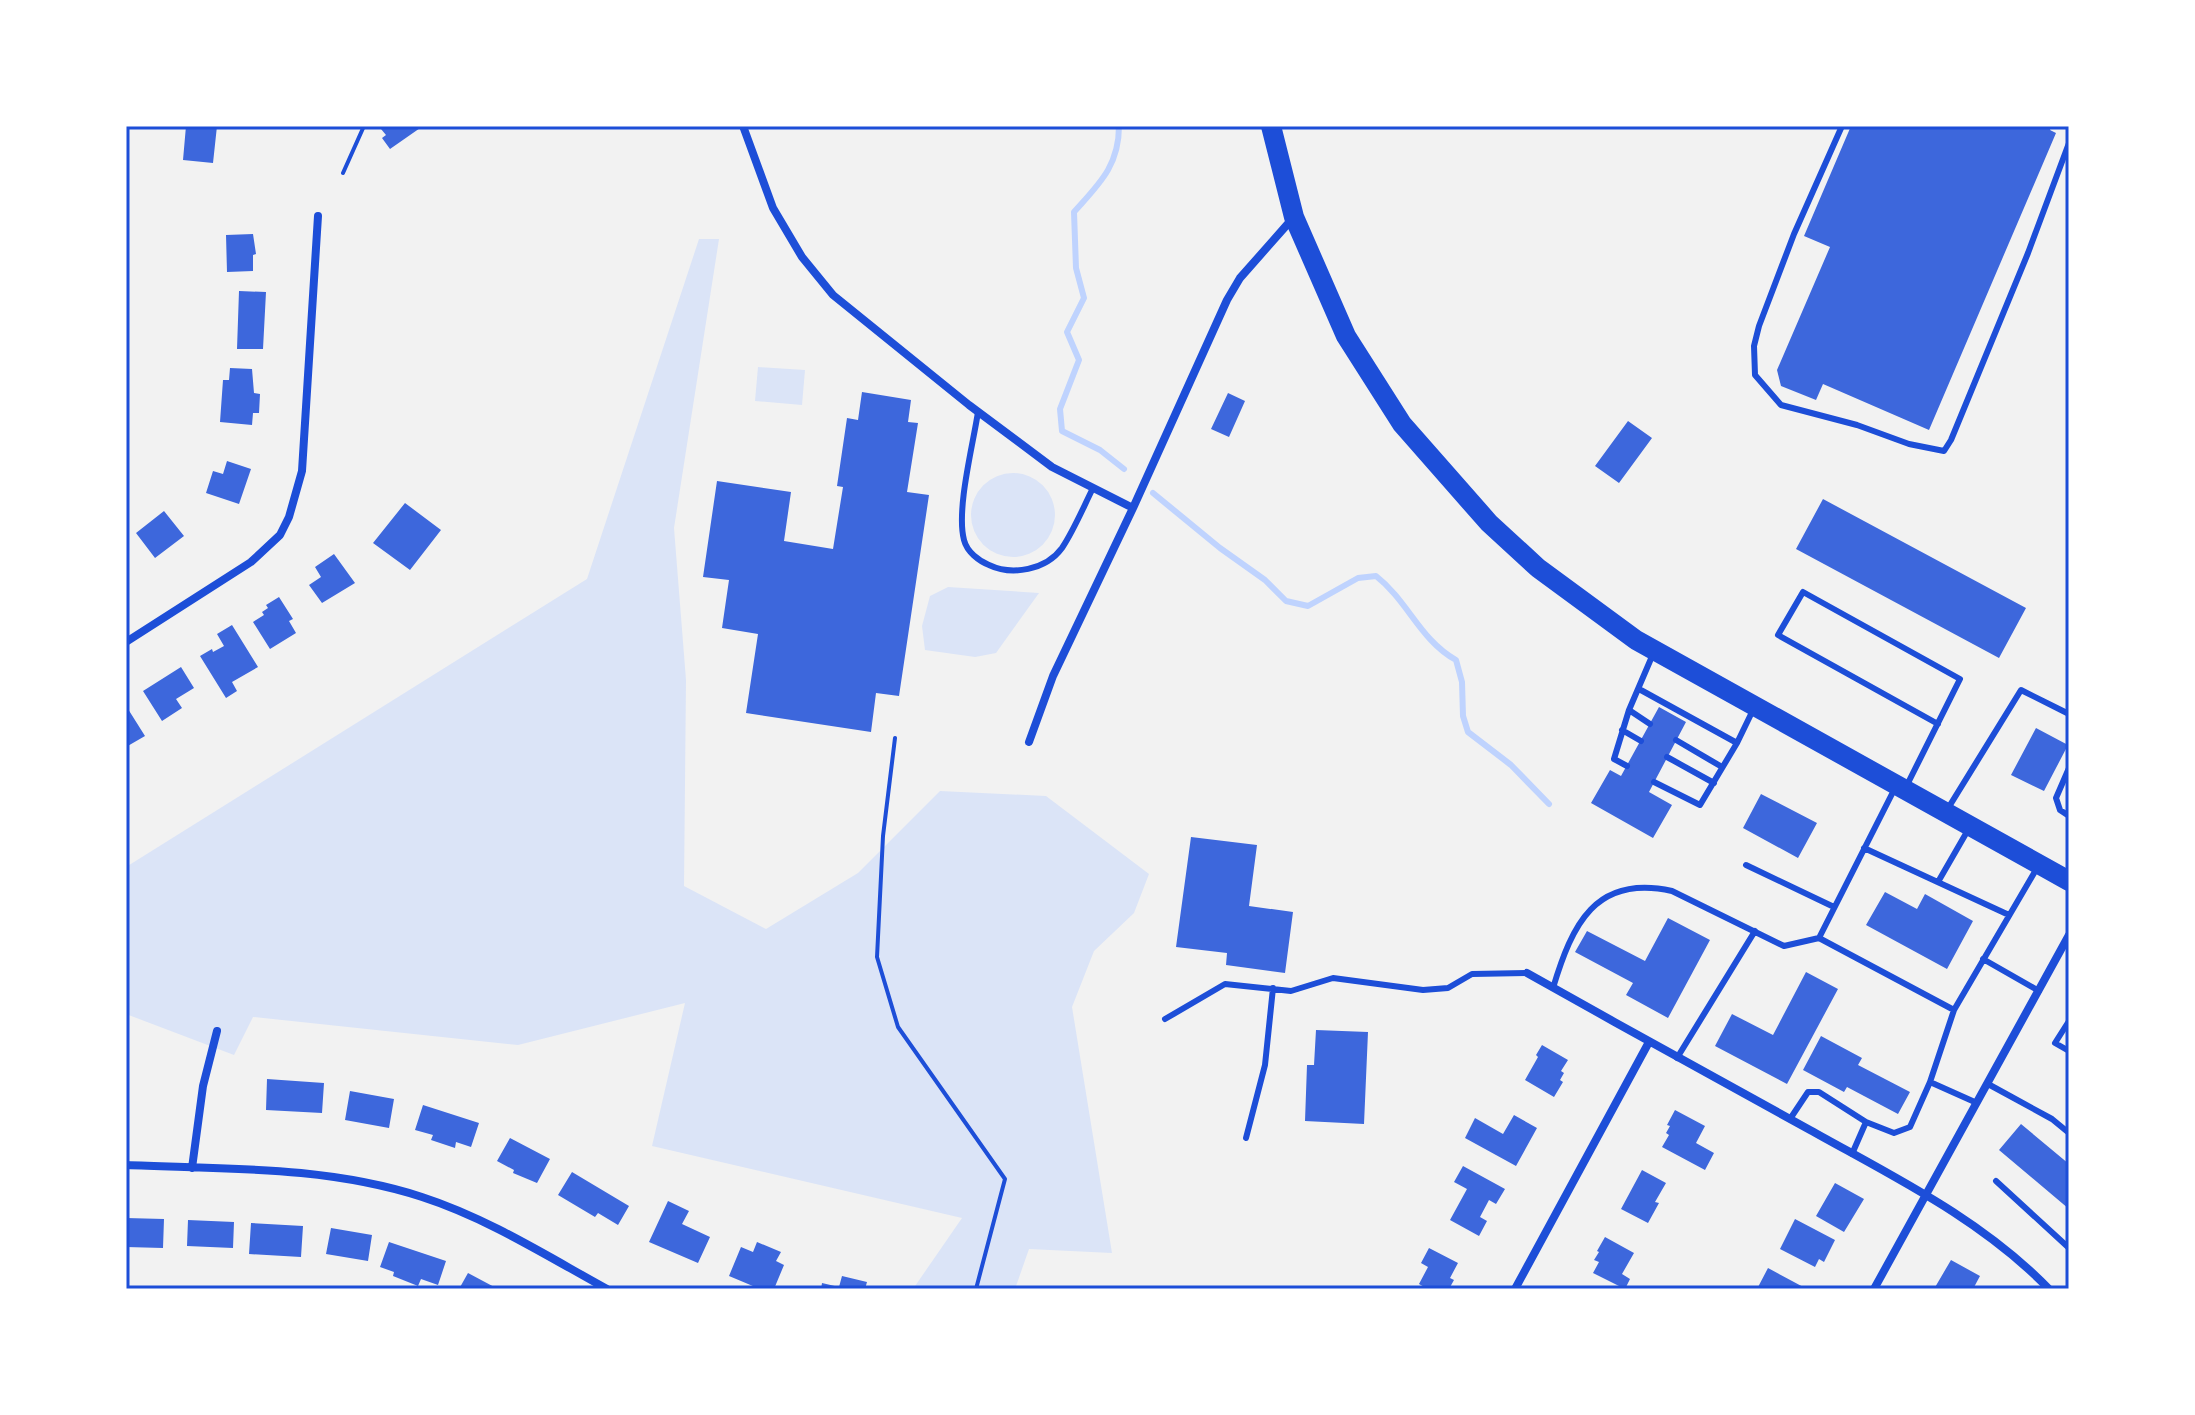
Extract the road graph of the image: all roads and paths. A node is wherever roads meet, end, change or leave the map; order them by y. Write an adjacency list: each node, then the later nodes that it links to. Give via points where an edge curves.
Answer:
1 (364, 126): 6 (path)
2 (743, 126): 9 (street, via 773,208 815,273 839,300)
3 (1271, 126): 8 (main road)
4 (1842, 126): 5 (lane, via 1759,326 1755,375 1781,405 1944,451)
5 (2068, 147)
6 (343, 173)
7 (318, 216): 12 (street, via 302,471 289,517 280,535 251,562)
8 (1294, 217): 11 (street, via 1227,300); 13 (main road, via 1346,336 1402,424 1489,523 1538,568)
9 (978, 412): 10 (street, via 1052,467); 10 (lane, via 962,518 964,543 979,560 1009,571 1043,564 1060,550)
10 (1093, 488): 11 (street)
11 (1133, 508): 24 (street, via 1053,676)
12 (126, 642)
13 (1654, 651): 14 (lane); 15 (main road)
14 (1639, 689): 16 (lane); 25 (lane)
15 (1754, 707): 25 (lane); 32 (main road)
16 (1629, 710): 18 (lane); 20 (lane)
17 (2069, 714): 33 (lane, via 2021,690)
18 (1650, 724)
19 (1938, 724): 19 (lane, via 1960,679 1803,592 1778,635); 32 (lane)
20 (1622, 730): 23 (lane); 27 (lane, via 1614,759)
21 (895, 738): 72 (path, via 877,957 898,1027 1005,1179)
22 (1676, 740): 28 (lane)
23 (1641, 741)
24 (1029, 742)
25 (1737, 743): 28 (lane)
26 (1667, 757): 31 (lane)
27 (1627, 766)
28 (1722, 767): 31 (lane)
29 (2069, 768): 34 (lane, via 2056,798)
30 (1654, 782): 31 (lane, via 1700,805)
31 (1714, 783)
32 (1900, 788): 33 (main road); 36 (lane)
33 (1946, 813): 35 (main road)
34 (2069, 816)
35 (1970, 827): 38 (main road); 40 (lane)
36 (1864, 848): 40 (lane); 41 (lane)
37 (1746, 865): 41 (lane)
38 (2039, 865): 39 (main road); 42 (lane)
39 (2069, 881)
40 (1938, 882): 42 (lane)
41 (1834, 907): 45 (lane)
42 (2009, 915): 46 (lane)
43 (1755, 931): 45 (lane, via 1784,946); 49 (lane, via 1672,891 1619,890 1594,907 1572,935); 57 (lane)
44 (2069, 935): 50 (street)
45 (1819, 938): 51 (lane)
46 (1983, 959): 50 (lane); 51 (lane)
47 (1527, 973): 48 (lane, via 1472,974 1448,988 1423,990 1333,978 1291,991); 49 (street)
48 (1273, 988): 52 (lane, via 1225,984); 64 (lane, via 1265,1065)
49 (1553, 988): 55 (street)
50 (2039, 991): 59 (street)
51 (1954, 1010): 58 (lane)
52 (1165, 1019)
53 (2069, 1021): 56 (lane, via 2055,1043)
54 (217, 1031): 67 (street, via 200,1101)
55 (1649, 1042): 57 (street); 73 (street)
56 (2069, 1051)
57 (1677, 1058): 61 (street)
58 (1930, 1082): 60 (lane); 62 (lane, via 1910,1127 1894,1133)
59 (1988, 1084): 60 (street); 63 (lane)
60 (1977, 1103): 69 (street)
61 (1790, 1119): 62 (lane, via 1808,1092 1819,1092); 65 (street)
62 (1866, 1122): 65 (lane)
63 (2069, 1133)
64 (1246, 1138)
65 (1852, 1154): 69 (street)
66 (126, 1165): 67 (street)
67 (192, 1168): 71 (street, via 314,1173 400,1190 489,1225)
68 (1996, 1181): 70 (lane)
69 (1927, 1194): 74 (street); 75 (street, via 1992,1239)
70 (2069, 1248)
71 (607, 1289)
72 (976, 1289)
73 (1515, 1289)
74 (1874, 1289)
75 (2049, 1289)

